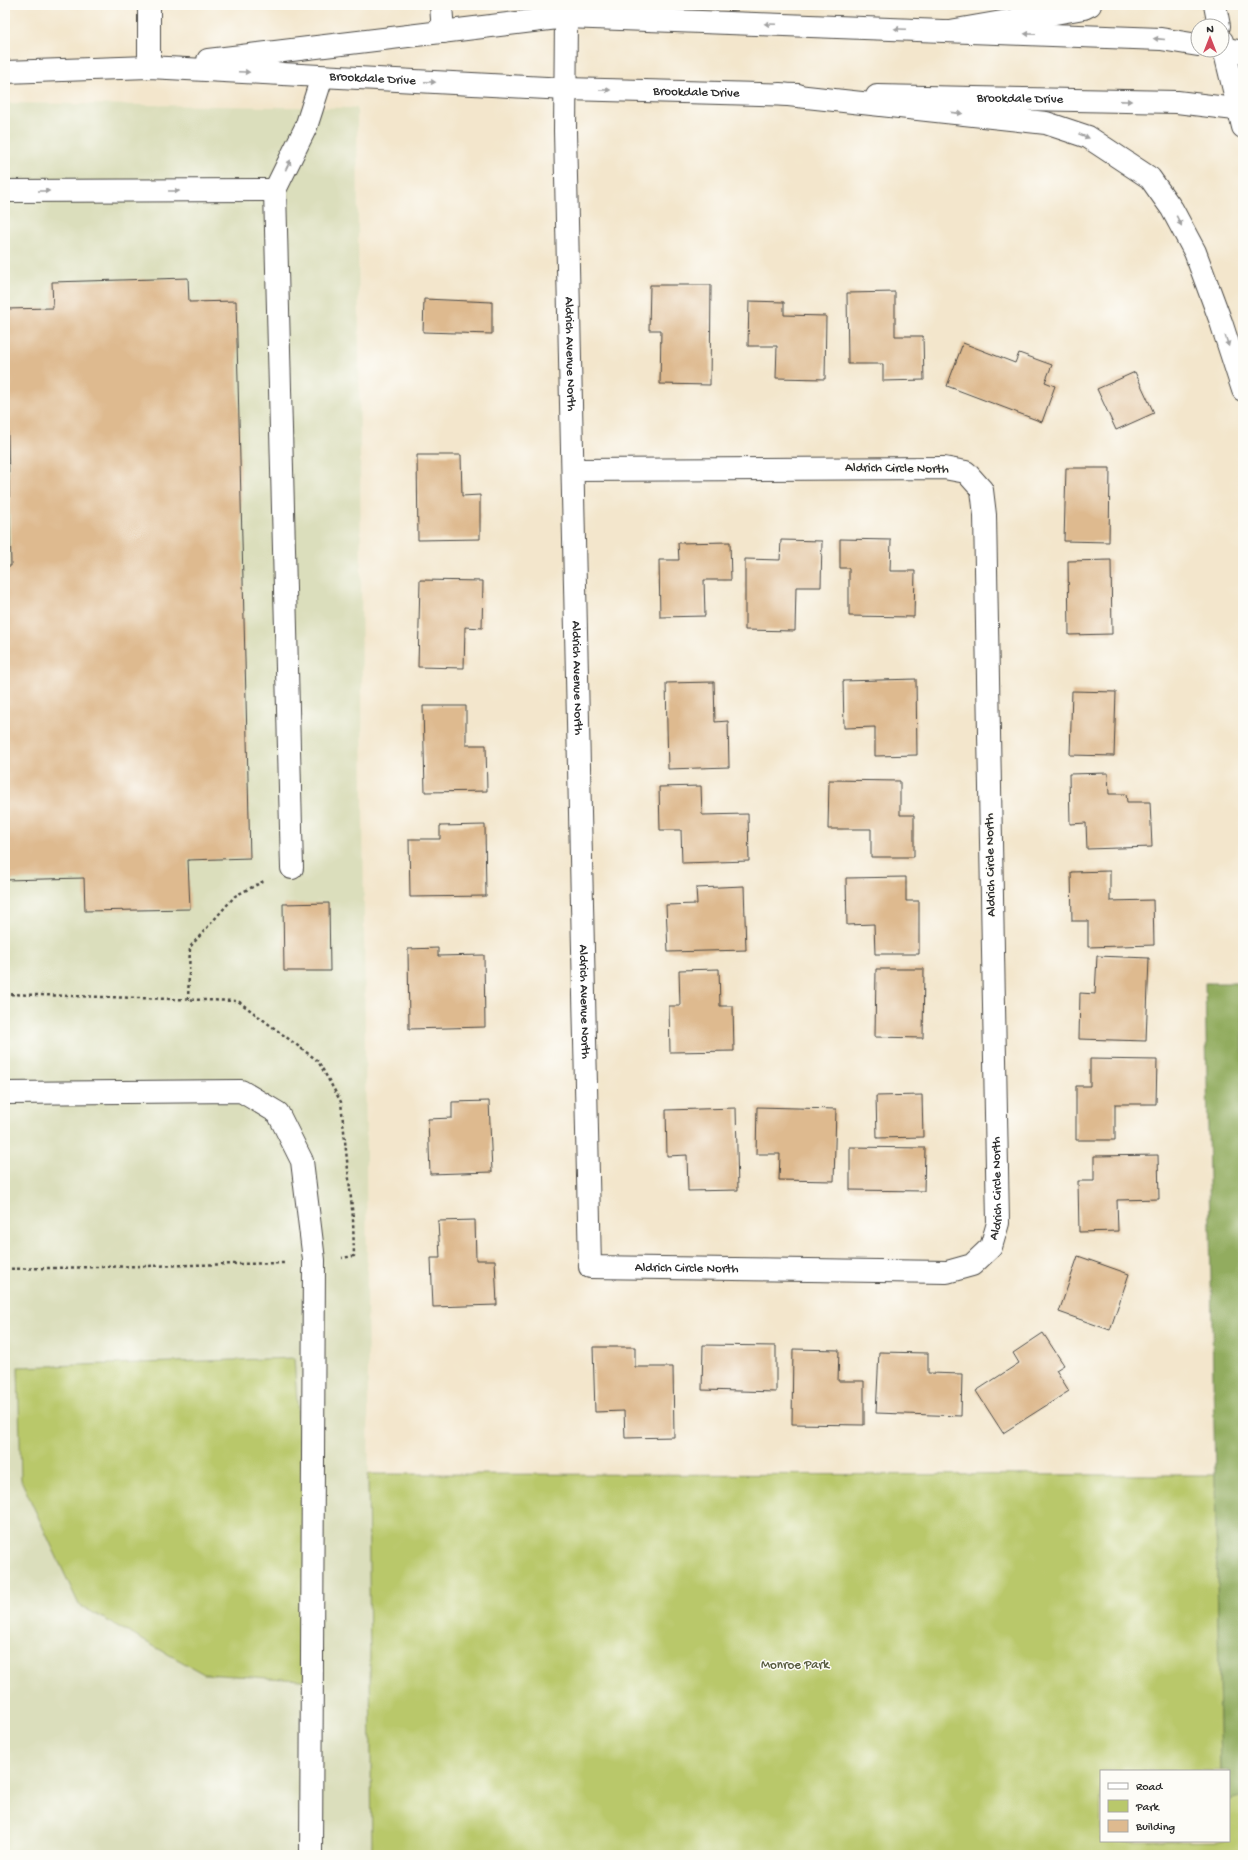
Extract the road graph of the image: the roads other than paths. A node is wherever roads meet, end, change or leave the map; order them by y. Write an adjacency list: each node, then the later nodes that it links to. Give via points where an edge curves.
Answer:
1 (149, 5): 11 (main road)
2 (442, 5): 8 (main road)
3 (1090, 5): 7 (main road)
4 (1215, 5): 6 (main road)
5 (566, 16): 7 (main road, Brookdale Drive, one-way to 5); 8 (main road, Brookdale Drive); 14 (main road, Aldrich Avenue North)
6 (1217, 18)
7 (950, 31): 9 (main road, Brookdale Drive, one-way to 7, via 1161,39)
8 (443, 32): 11 (main road, Brookdale Drive)
9 (1190, 44)
10 (1230, 57): 16 (main road)
11 (149, 67): 12 (main road, Brookdale Drive); 13 (main road, Brookdale Drive, one-way to 13)
12 (5, 72)
13 (322, 77): 14 (main road, Brookdale Drive, one-way to 14); 17 (main road, one-way to 13, via 306,127)
14 (566, 89): 15 (main road, Brookdale Drive, one-way to 15); 20 (main road, Aldrich Avenue North)
15 (779, 94): 16 (main road, Brookdale Drive, one-way to 16, via 1177,102); 19 (main road, one-way to 19, via 1046,123 1088,137 1120,157 1150,178 1172,209 1195,252)
16 (1242, 115)
17 (276, 190): 18 (main road, one-way to 17); 21 (main road)
18 (5, 191)
19 (1243, 390)
20 (573, 470): 23 (main road, Aldrich Avenue North); 23 (main road, Aldrich Circle North, via 944,468 966,472 982,490 985,523 998,1223 991,1247 972,1265 947,1272)
21 (292, 868)
22 (5, 1093): 24 (main road, via 241,1091 278,1114 302,1161 314,1260)
23 (590, 1267)
24 (311, 1855)

